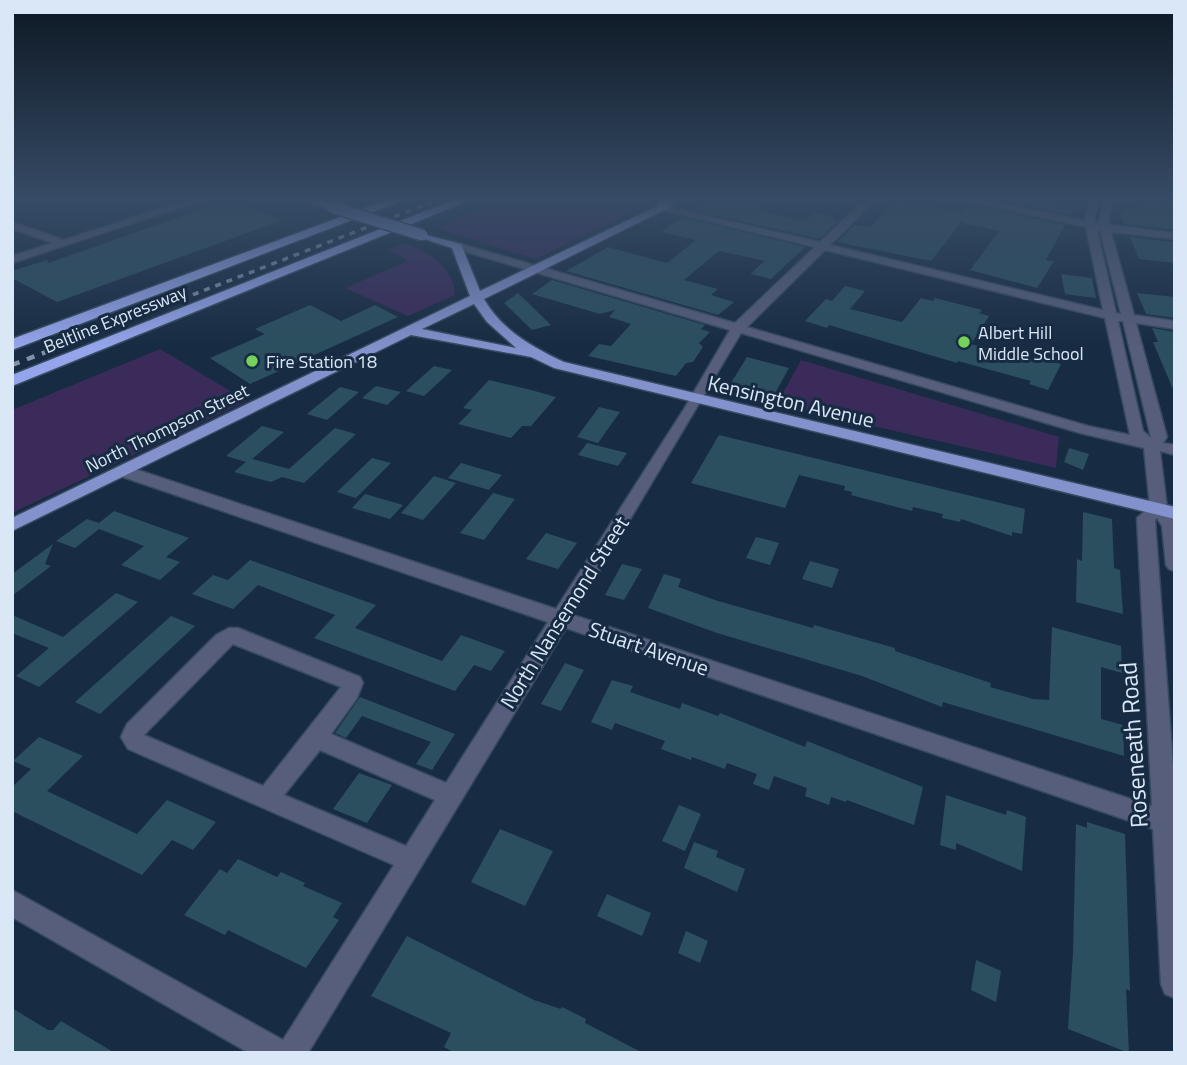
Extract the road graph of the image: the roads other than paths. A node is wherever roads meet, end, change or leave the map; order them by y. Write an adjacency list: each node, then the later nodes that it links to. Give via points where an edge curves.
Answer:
1 (47, 249): 12 (street)
2 (269, 249): 21 (highway, Beltline Expressway)
3 (342, 249): 23 (highway, Beltline Expressway)
4 (439, 249): 13 (main road)
5 (458, 249): 13 (main road, Kensington Avenue)
6 (466, 249): 14 (street)
7 (577, 249): 14 (main road, North Thompson Street)
8 (819, 249): 19 (street, North Nansemond Street)
9 (833, 249): 16 (street)
10 (1101, 249): 16 (street, Roseneath Road)
11 (1105, 249): 17 (street, Roseneath Road)
12 (12, 260)
13 (462, 264): 15 (main road, Kensington Avenue)
14 (536, 269): 15 (main road, North Thompson Street); 19 (street)
15 (478, 298): 20 (main road, North Thompson Street); 22 (main road, Kensington Avenue, via 500,330)
16 (1111, 316): 17 (street); 25 (street, Roseneath Road, via 1136,433)
17 (1128, 319): 18 (street); 25 (street, Roseneath Road, via 1159,437)
18 (1175, 325)
19 (738, 328): 24 (street, North Nansemond Street); 25 (street)
20 (410, 331): 22 (main road); 27 (main road, North Thompson Street)
21 (12, 345)
22 (538, 356): 24 (main road, Kensington Avenue)
23 (12, 380)
24 (696, 400): 28 (main road, Kensington Avenue); 31 (street, North Nansemond Street)
25 (1152, 447): 26 (street); 28 (street, Roseneath Road)
26 (1175, 450)
27 (123, 471): 29 (main road, North Thompson Street); 31 (street, Stuart Avenue)
28 (1167, 511): 30 (street, Roseneath Road); 35 (street, Roseneath Road, via 1146,518)
29 (12, 525)
30 (1175, 565)
31 (561, 618): 33 (street, North Nansemond Street); 35 (street, Stuart Avenue)
32 (316, 738): 33 (street); 34 (street); 34 (street, via 350,692 352,682 238,636 223,640 135,730 132,737 136,742)
33 (450, 796): 36 (street, North Nansemond Street)
34 (267, 798): 36 (street)
35 (1170, 823): 38 (street, Roseneath Road)
36 (410, 860): 40 (street, North Nansemond Street)
37 (12, 903): 39 (street)
38 (1175, 984)
39 (278, 1053)
40 (291, 1053)

